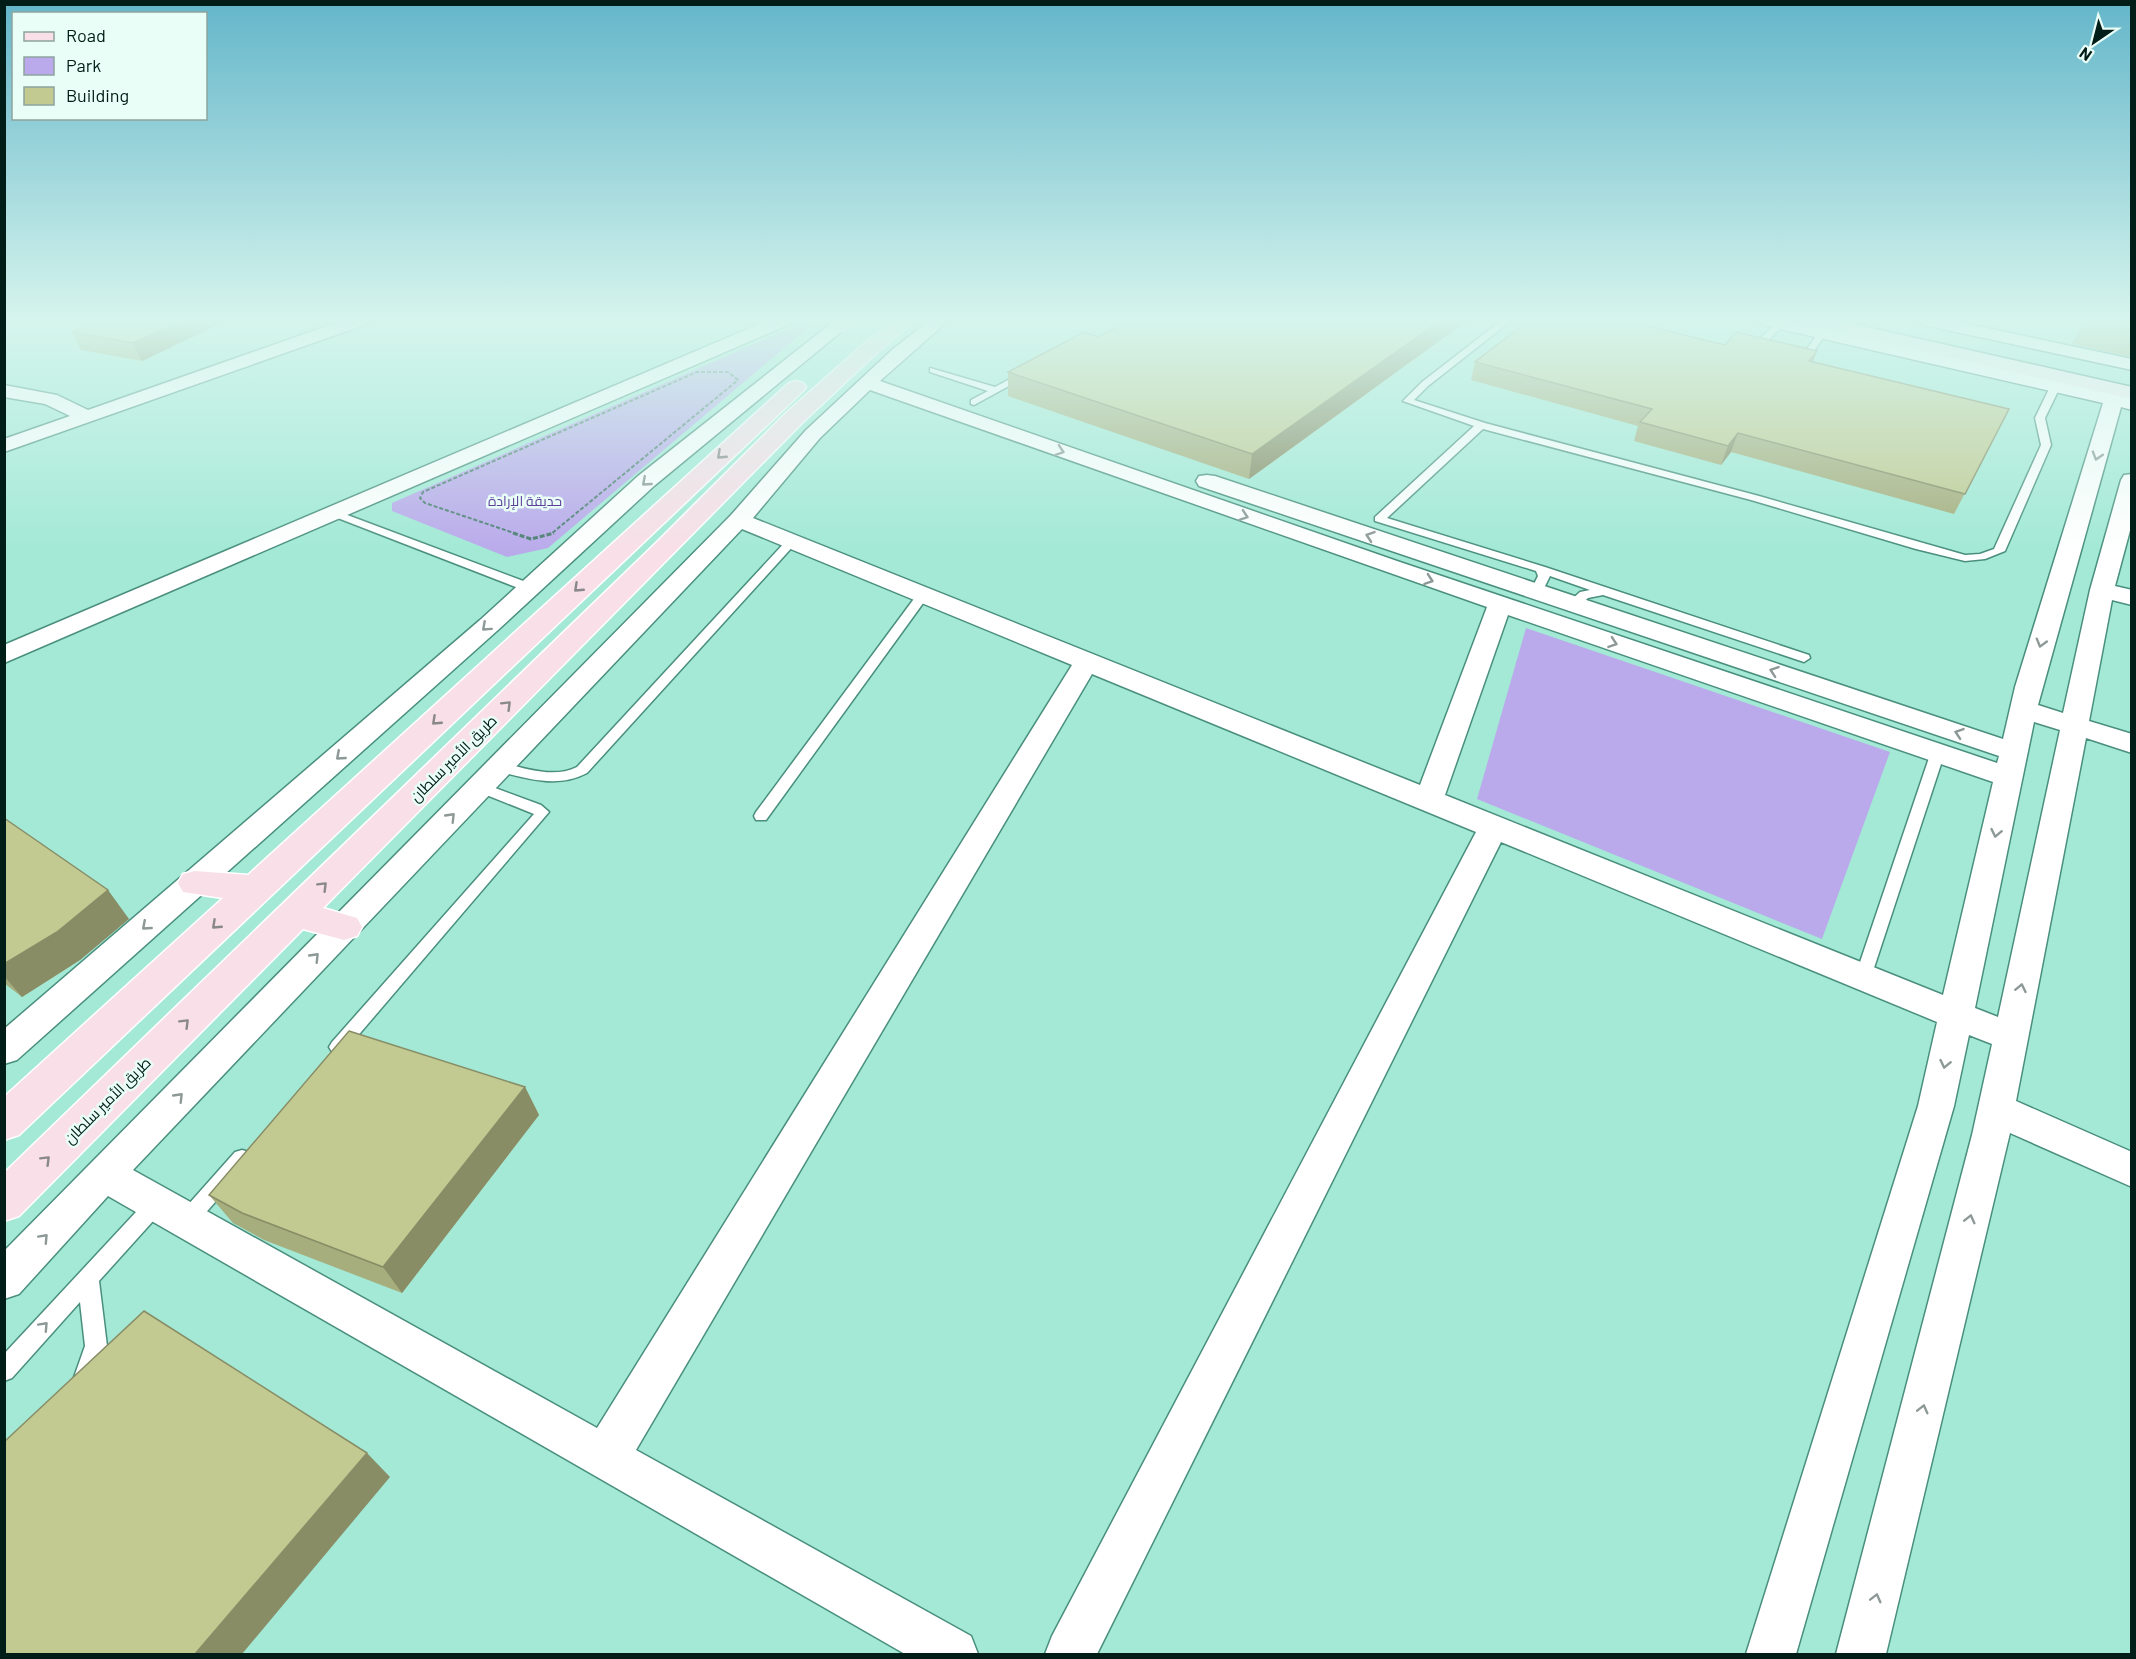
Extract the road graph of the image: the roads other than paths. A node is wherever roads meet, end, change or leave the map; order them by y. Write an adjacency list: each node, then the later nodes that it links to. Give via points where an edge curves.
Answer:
1 (41, 397): 17 (street)
2 (96, 397): 17 (street)
3 (143, 397): 20 (street)
4 (576, 397): 39 (street)
5 (603, 397): 26 (street)
6 (748, 397): 32 (street, one-way to 32, via 646,481)
7 (785, 397): 28 (main road, one-way to 28)
8 (816, 397): 30 (main road, طريق الأمير سلطان)
9 (852, 397): 27 (street, via 813,434)
10 (930, 397): 37 (street, one-way to 37)
11 (956, 397): 16 (street)
12 (982, 397): 16 (lane)
13 (1411, 397): 21 (lane, via 1408,400)
14 (2050, 397): 21 (lane, via 2040,418 2046,445 1999,551 1965,558)
15 (2126, 397): 43 (street, one-way to 43, via 2069,547)
16 (974, 402): 33 (street, one-way to 16)
17 (69, 407): 19 (street); 20 (street)
18 (4, 409): 19 (street)
19 (32, 416): 22 (street); 23 (street)
20 (88, 417): 22 (street)
21 (1481, 425): 31 (lane, via 1379,519)
22 (56, 428): 24 (street)
23 (4, 429)
24 (4, 446)
25 (2132, 480): 35 (street)
26 (334, 513): 32 (lane); 40 (street)
27 (739, 520): 29 (street); 48 (street)
28 (628, 541): 30 (main road); 54 (main road, one-way to 54)
29 (792, 542): 36 (street); 48 (lane, via 573,777 563,779)
30 (667, 546): 55 (main road, طريق الأمير سلطان, one-way to 30)
31 (1541, 569): 33 (lane, via 1543,581); 34 (lane)
32 (530, 588): 53 (street, one-way to 53)
33 (1528, 589): 38 (street)
34 (1604, 591): 38 (lane, via 1584,595); 41 (lane)
35 (2117, 594): 44 (street)
36 (923, 595): 42 (street); 51 (lane)
37 (1500, 604): 46 (street, one-way to 46); 50 (street)
38 (1574, 604): 47 (street, one-way to 38)
39 (4, 640)
40 (4, 655)
41 (1804, 658)
42 (1087, 661): 50 (street); 73 (street)
43 (2024, 709): 44 (street); 47 (street)
44 (2074, 725): 45 (street); 59 (street, one-way to 44)
45 (2132, 744)
46 (1938, 753): 47 (street); 57 (lane)
47 (2011, 764): 58 (street, one-way to 58)
48 (500, 767): 49 (street)
49 (479, 787): 56 (street, one-way to 49); 61 (lane, via 542,812)
50 (1429, 800): 52 (street)
51 (761, 816)
52 (1494, 827): 57 (street); 75 (street)
53 (195, 883): 54 (main road); 60 (street, one-way to 60)
54 (257, 888): 63 (main road, one-way to 63)
55 (296, 914): 56 (main road); 67 (main road, طريق الأمير سلطان, one-way to 55)
56 (344, 927): 66 (street, one-way to 56)
57 (1863, 977): 58 (street)
58 (1956, 1015): 59 (street); 76 (street, one-way to 76, via 1936,1106)
59 (2011, 1037): 62 (street)
60 (4, 1050)
61 (328, 1059)
62 (1996, 1109): 65 (street); 77 (street, one-way to 62)
63 (4, 1123)
64 (249, 1149): 68 (lane)
65 (2132, 1170)
66 (104, 1174): 68 (street); 70 (street, one-way to 66)
67 (4, 1202)
68 (171, 1213): 69 (lane); 73 (street)
69 (88, 1279): 71 (lane, one-way to 69); 72 (lane, via 96,1346 83,1380)
70 (4, 1280)
71 (4, 1370)
72 (68, 1396)
73 (605, 1458): 74 (street)
74 (953, 1654)
75 (1070, 1654)
76 (1771, 1654)
77 (1861, 1654)

